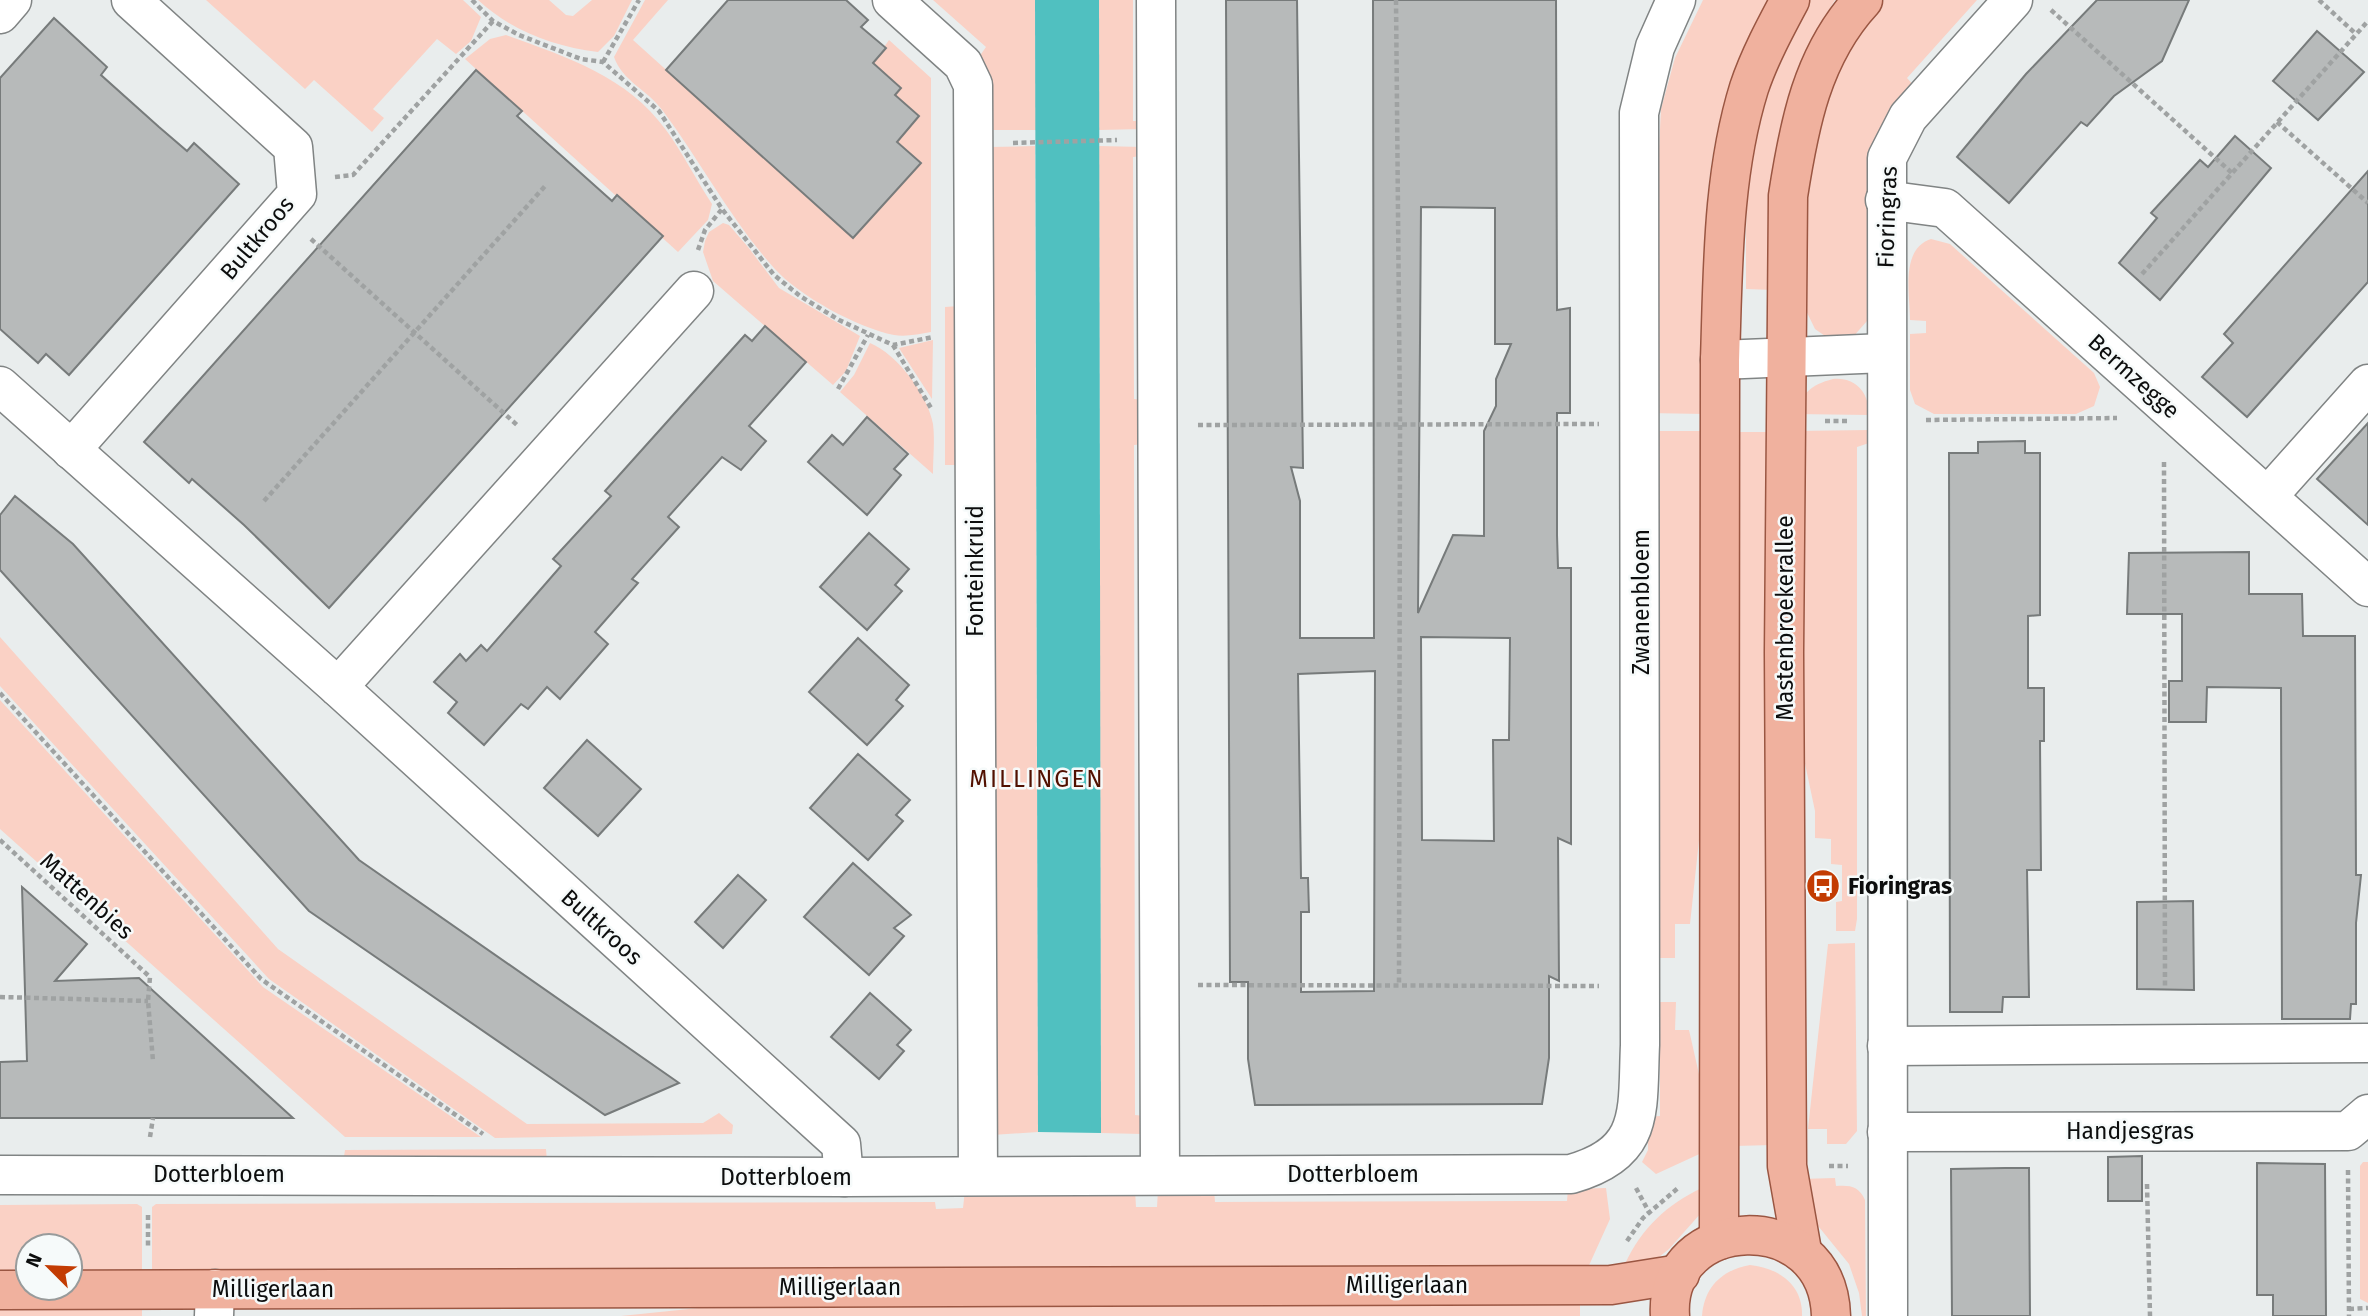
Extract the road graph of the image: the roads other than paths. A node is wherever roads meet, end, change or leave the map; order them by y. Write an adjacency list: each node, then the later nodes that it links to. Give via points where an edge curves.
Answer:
1 (12, 0): 9 (street)
2 (131, 0): 17 (street, Bultkroos, via 293,147 297,194)
3 (892, 0): 27 (street, Fonteinkruid, via 960,61 972,80)
4 (1156, 0): 28 (street)
5 (1676, 0): 25 (street, Zwanenbloem, via 1654,47 1639,113 1637,1115 1616,1154 1600,1166)
6 (1790, 0): 14 (main road, via 1749,87 1733,161 1724,239)
7 (1863, 0): 13 (main road, Mastenbroekerallee, via 1824,55 1799,122 1788,197)
8 (2013, 0): 10 (street, Fioringras, via 1908,117 1887,158)
9 (0, 14)
10 (1885, 200): 12 (street, Fioringras); 18 (street, Bermzegge, via 1945,208)
11 (694, 291): 20 (street)
12 (1885, 353): 13 (street); 22 (street, Fioringras)
13 (1787, 357): 14 (street); 31 (main road, Mastenbroekerallee, via 1787,1166)
14 (1720, 360): 30 (main road)
15 (2368, 384): 18 (street)
16 (0, 386): 17 (street, Bultkroos)
17 (71, 450): 20 (street, Bultkroos)
18 (2268, 495): 19 (street, Bermzegge)
19 (2368, 587)
20 (338, 687): 29 (street, Bultkroos, via 841,1144)
21 (2368, 1043): 22 (street)
22 (1887, 1046): 24 (street, Fioringras)
23 (2358, 1123): 24 (street, Handjesgras)
24 (1886, 1132): 37 (street, Fioringras)
25 (1571, 1174): 28 (street, Dotterbloem)
26 (0, 1175): 29 (street, Dotterbloem)
27 (978, 1175): 28 (street, Dotterbloem); 29 (street, Dotterbloem)
28 (1160, 1175)
29 (844, 1177)
30 (1719, 1240): 31 (main road, via 1747,1233 1776,1237); 32 (main road, via 1696,1254)
31 (1802, 1251): 36 (main road, via 1820,1272 1830,1298)
32 (1679, 1274): 34 (main road, Milligerlaan, via 1611,1285); 35 (main road)
33 (0, 1290): 34 (main road, Milligerlaan)
34 (214, 1303)
35 (1670, 1316)
36 (1830, 1316)
37 (1888, 1316)

